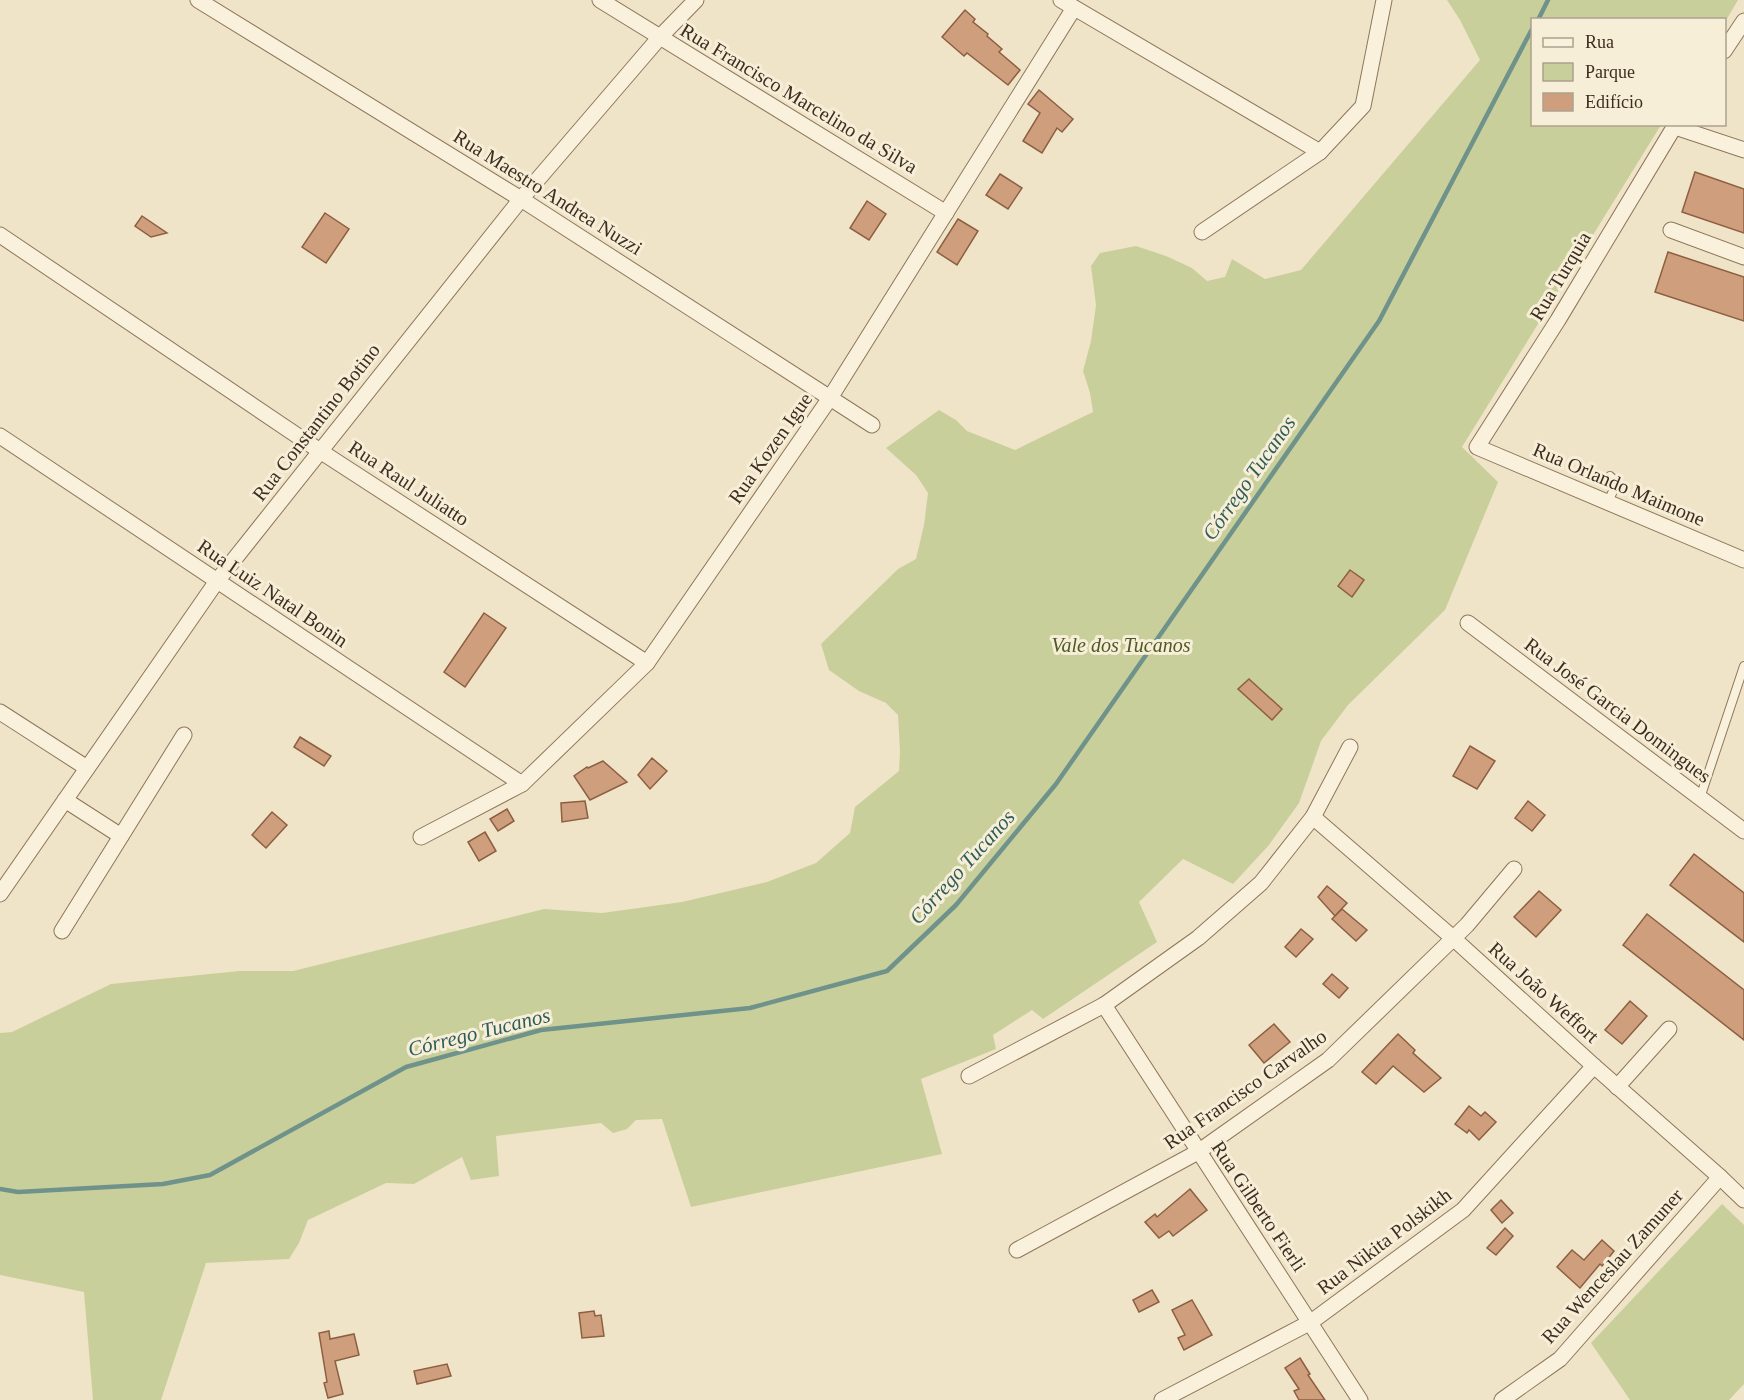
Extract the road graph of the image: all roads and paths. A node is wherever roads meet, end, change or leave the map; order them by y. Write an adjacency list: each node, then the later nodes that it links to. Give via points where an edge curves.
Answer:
1 (198, 0): 12 (street, Rua Maestro Andrea Nuzzi)
2 (600, 0): 7 (street, Rua Francisco Marcelino da Silva)
3 (696, 0): 7 (street, Rua Constantino Botino)
4 (1384, 0): 11 (street, via 1363,106)
5 (1067, 4): 11 (street); 13 (street, Rua Kozen Igue)
6 (1744, 21): 8 (street)
7 (660, 37): 12 (street, Rua Constantino Botino); 13 (street, Rua Francisco Marcelino da Silva)
8 (1726, 49)
9 (1676, 126): 10 (street); 21 (street, Rua Turquia)
10 (1744, 150)
11 (1320, 152): 15 (street)
12 (521, 199): 18 (street, Rua Maestro Andrea Nuzzi); 22 (street, Rua Constantino Botino)
13 (946, 213): 18 (street, Rua Kozen Igue)
14 (1671, 230): 17 (street)
15 (1203, 232)
16 (0, 236): 22 (street, Rua Raul Juliatto)
17 (1744, 257)
18 (830, 398): 19 (street, Rua Maestro Andrea Nuzzi); 28 (street, Rua Kozen Igue)
19 (872, 425)
20 (0, 436): 26 (street, Rua Luiz Natal Bonin)
21 (1477, 447): 24 (street, Rua Orlando Maimone)
22 (320, 451): 26 (street, Rua Constantino Botino); 28 (street, Rua Raul Juliatto)
23 (1610, 476): 24 (lane, via 1615,485)
24 (1607, 502): 25 (street, Rua Orlando Maimone)
25 (1744, 560)
26 (217, 581): 33 (street, Rua Constantino Botino); 34 (street, Rua Luiz Natal Bonin)
27 (1468, 623): 35 (street, Rua José Garcia Domingues)
28 (647, 663): 34 (street, Rua Kozen Igue)
29 (1744, 666): 35 (lane)
30 (0, 712): 33 (street)
31 (184, 735): 39 (street)
32 (1350, 747): 37 (street)
33 (87, 768): 36 (street, Rua Constantino Botino)
34 (522, 784): 40 (street, Rua Kozen Igue)
35 (1700, 798): 38 (street, Rua José Garcia Domingues)
36 (65, 800): 39 (street); 42 (street, Rua Constantino Botino)
37 (1313, 817): 44 (street, Rua João Weffort); 45 (street, via 1261,883 1198,938)
38 (1744, 831)
39 (121, 836): 43 (street)
40 (421, 837)
41 (1514, 869): 44 (street, Rua Francisco Carvalho)
42 (0, 894)
43 (62, 931)
44 (1453, 938): 47 (street, Rua João Weffort); 50 (street, Rua Francisco Carvalho, via 1328,1060)
45 (1104, 1005): 48 (street); 50 (street, Rua Gilberto Fierli)
46 (1669, 1029): 49 (street)
47 (1594, 1066): 49 (street, Rua João Weffort); 54 (street, Rua Nikita Polskikh, via 1463,1210)
48 (969, 1076)
49 (1617, 1087): 51 (street, Rua João Weffort)
50 (1198, 1152): 53 (street, Rua Francisco Carvalho); 54 (street, Rua Gilberto Fierli)
51 (1720, 1177): 52 (street, Rua João Weffort); 57 (street, Rua Wenceslau Zamuner, via 1560,1359)
52 (1744, 1200)
53 (1017, 1250)
54 (1311, 1322): 55 (street, Rua Nikita Polskikh); 56 (street, Rua Gilberto Fierli)
55 (1162, 1400)
56 (1360, 1400)
57 (1502, 1400)

